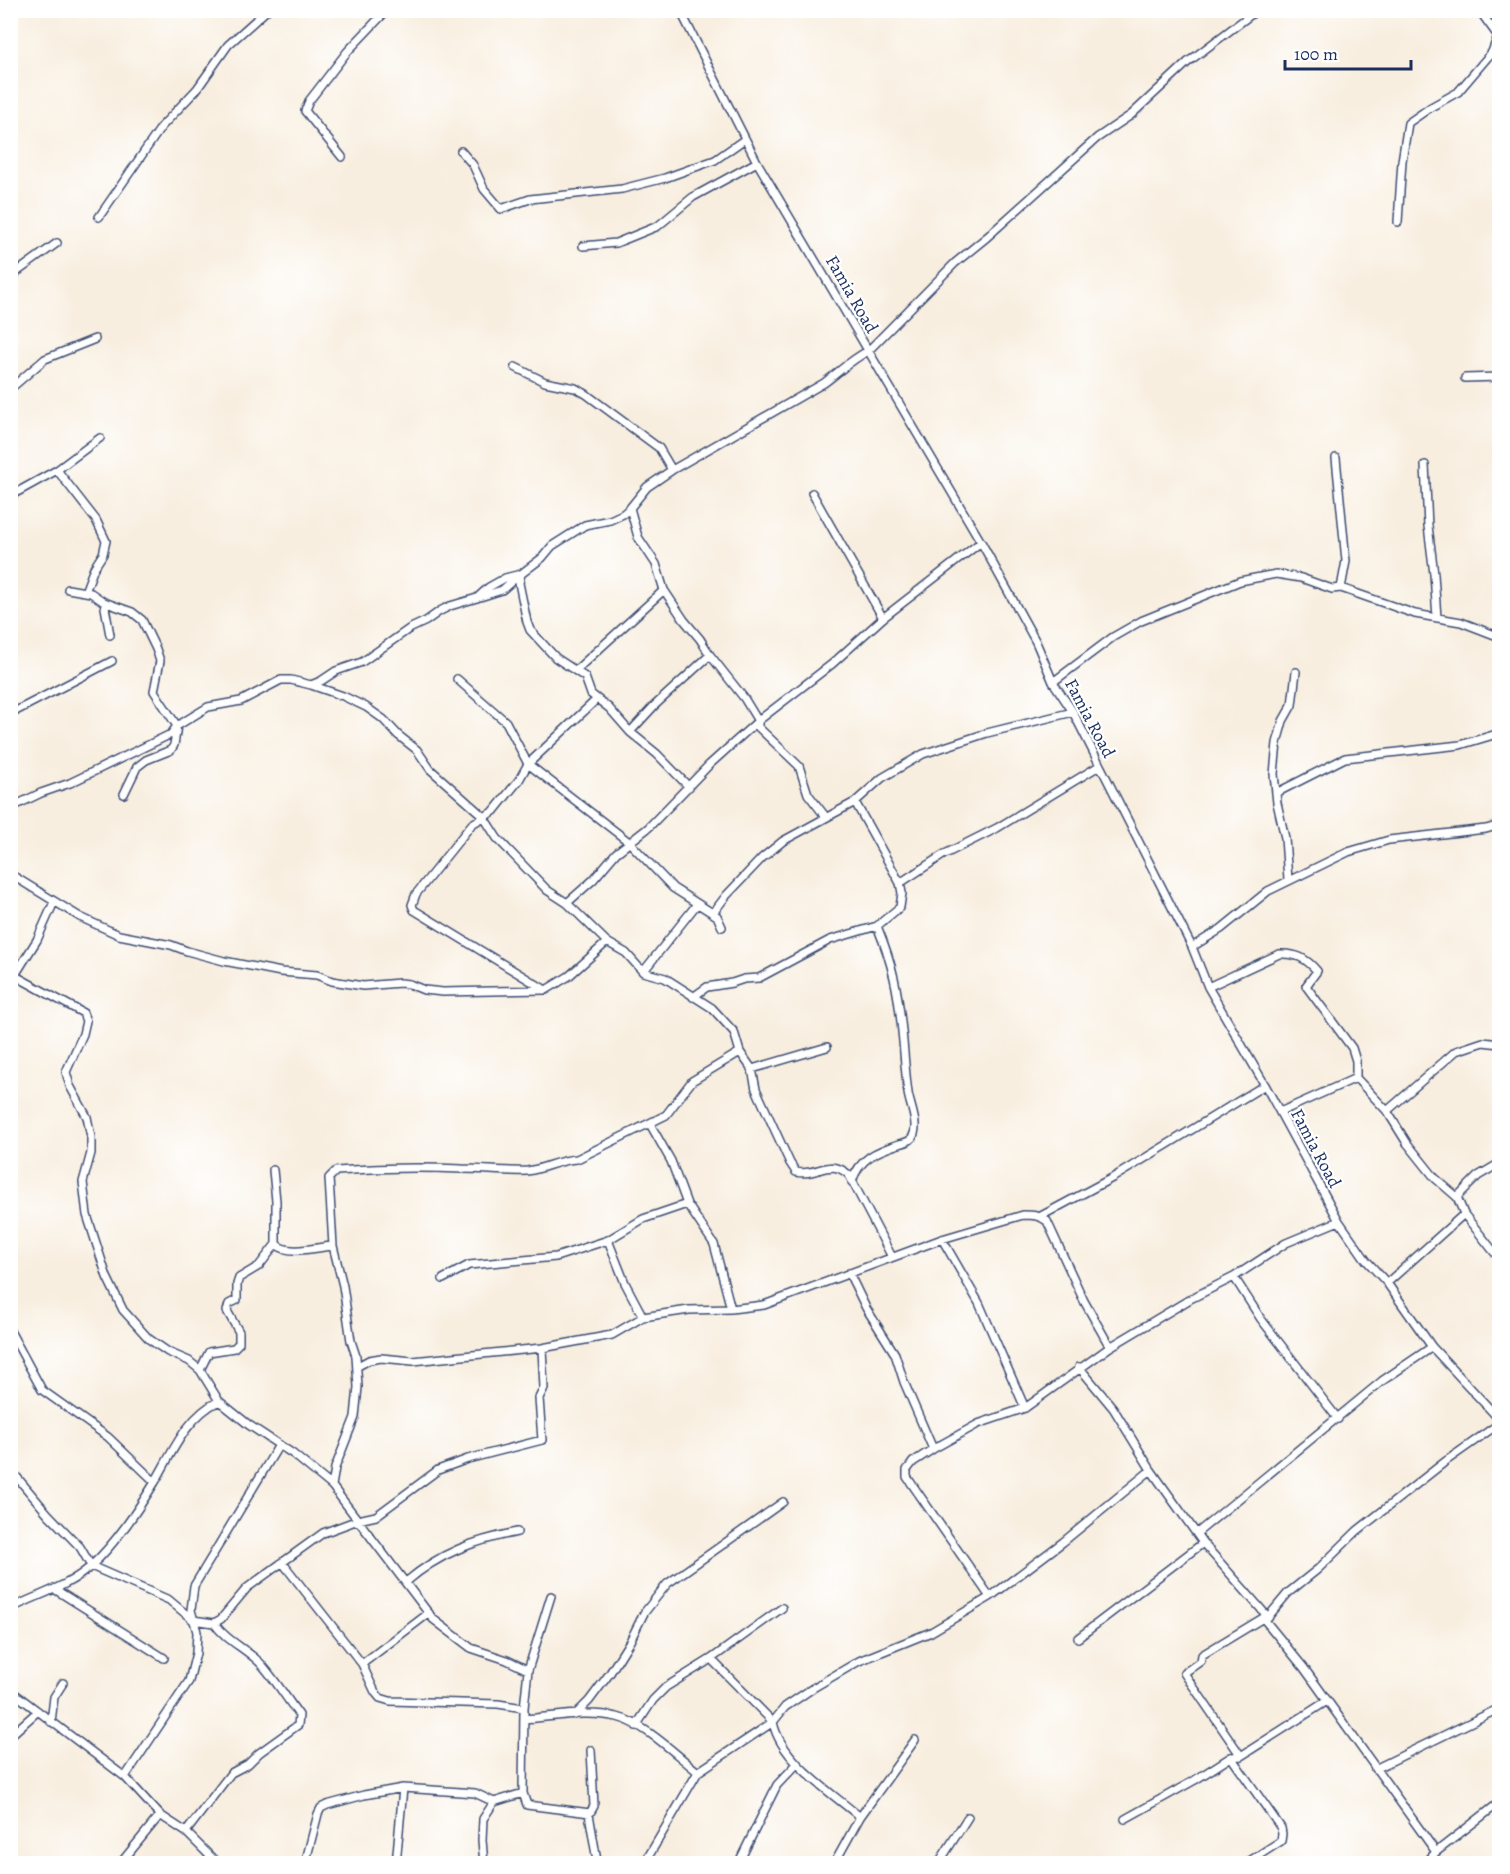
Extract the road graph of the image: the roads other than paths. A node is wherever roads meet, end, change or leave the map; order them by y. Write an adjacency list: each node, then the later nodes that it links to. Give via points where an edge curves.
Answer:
1 (387, 10): 8 (street, via 347,52 305,111)
2 (680, 10): 6 (street, Famia Road)
3 (1257, 10): 16 (street, via 1089,145 955,263)
4 (1479, 10): 11 (street, via 1498,36 1492,52 1458,92 1408,123)
5 (262, 12): 10 (street, via 228,45 162,126)
6 (745, 139): 7 (street, via 715,160 665,178 622,189 531,199 501,209); 9 (street, Famia Road)
7 (461, 151)
8 (342, 158)
9 (757, 162): 13 (street, via 693,197 658,226 616,243); 16 (street, Famia Road)
10 (99, 218)
11 (1398, 222)
12 (57, 243): 14 (street)
13 (583, 246)
14 (10, 278)
15 (95, 339): 20 (street, via 45,359)
16 (868, 351): 25 (street, via 824,383); 29 (street, Famia Road)
17 (515, 367): 25 (street, via 545,382 586,393 659,448)
18 (1500, 377): 19 (street)
19 (1465, 378)
20 (11, 387)
21 (100, 438): 24 (street)
22 (1336, 458): 31 (street, via 1346,561)
23 (1425, 465): 37 (street)
24 (57, 470): 27 (street); 34 (street, via 96,520 106,541)
25 (672, 470): 28 (street, via 647,487)
26 (812, 493): 36 (street)
27 (10, 496)
28 (630, 508): 30 (street, via 610,520 585,525 552,546); 33 (street, via 638,537 656,564)
29 (981, 542): 36 (street); 45 (street, Famia Road, via 1036,642)
30 (521, 574): 42 (street, via 519,583 530,630 556,658); 46 (street, via 502,590 450,606 362,662)
31 (1341, 588): 37 (street); 45 (street, via 1275,574 1240,580 1141,621)
32 (68, 590): 34 (street)
33 (664, 590): 40 (street); 42 (street)
34 (85, 592): 35 (street)
35 (104, 602): 38 (street); 51 (street, via 142,620 160,661 154,691)
36 (883, 618): 50 (street, via 832,664)
37 (1437, 618): 39 (street, via 1461,622)
38 (110, 635)
39 (1500, 637)
40 (710, 655): 50 (street); 52 (street)
41 (112, 661): 49 (street)
42 (576, 670): 47 (street)
43 (1296, 672): 57 (street, via 1292,705 1277,743)
44 (458, 679): 54 (street, via 506,722)
45 (1053, 682): 48 (street, Famia Road)
46 (311, 685): 51 (street, via 287,679 277,681 241,700 201,710); 61 (street, via 343,696 383,718 417,750 430,769)
47 (597, 699): 52 (street); 54 (street)
48 (1073, 712): 55 (street, Famia Road); 59 (street, via 923,754 882,778)
49 (10, 714)
50 (758, 720): 56 (street); 62 (street, via 758,727 799,766 808,794)
51 (177, 726): 58 (street, via 171,750 137,767); 60 (street, via 171,734)
52 (630, 732): 56 (street, via 657,753)
53 (1500, 733): 57 (street, via 1460,745 1345,758)
54 (528, 764): 61 (street, via 494,811); 64 (street)
55 (1099, 766): 67 (street); 75 (street, Famia Road)
56 (689, 787): 64 (street)
57 (1276, 793): 66 (street)
58 (124, 794)
59 (855, 802): 62 (street); 67 (street)
60 (10, 808)
61 (483, 816): 69 (street, via 526,870); 80 (street, via 472,824 416,894 412,905 414,910)
62 (825, 816): 71 (street, via 762,858)
63 (1500, 825): 66 (street, via 1389,840 1348,852)
64 (629, 842): 69 (street); 70 (street, via 673,888)
65 (10, 874): 68 (street)
66 (1288, 880): 75 (street)
67 (900, 883): 72 (street, via 900,907)
68 (54, 902): 77 (street, via 37,940); 80 (street, via 119,935 281,972 317,975 363,986 409,984 443,992)
69 (567, 903): 74 (street)
70 (697, 904): 71 (street); 76 (street)
71 (713, 913): 73 (street)
72 (877, 926): 81 (street, via 830,940 759,978 707,987); 93 (street, via 895,981 915,1131 906,1142 863,1160)
73 (722, 927)
74 (607, 942): 76 (street, via 626,953); 80 (street, via 569,976)
75 (1192, 947): 79 (street, Famia Road)
76 (643, 972): 81 (street, via 665,978)
77 (12, 974): 78 (street); 117 (street, via 82,1013 86,1021 66,1072 87,1117 91,1137 83,1182 87,1215 106,1277 123,1310 149,1339)
78 (10, 983)
79 (1208, 987): 86 (street, via 1279,954 1307,959 1317,971 1306,986 1352,1048); 87 (street, Famia Road)
80 (546, 990)
81 (693, 997): 84 (street, via 712,1008 734,1032)
82 (1500, 1044): 88 (street, via 1484,1042 1456,1051)
83 (827, 1047): 85 (street)
84 (740, 1052): 85 (street); 90 (street, via 692,1081 666,1115)
85 (752, 1069): 93 (street, via 756,1089 796,1172 836,1167)
86 (1356, 1078): 88 (street); 89 (street)
87 (1266, 1085): 89 (street, Famia Road); 97 (street, via 1114,1177)
88 (1387, 1111): 94 (street, via 1435,1178)
89 (1280, 1112): 98 (street, Famia Road)
90 (650, 1124): 95 (street, via 671,1161); 102 (street, via 577,1159 530,1170 336,1171 329,1178)
91 (1500, 1163): 94 (street, via 1478,1176)
92 (273, 1170): 101 (street)
93 (852, 1182): 104 (street)
94 (1457, 1197): 96 (street)
95 (687, 1204): 100 (street, via 643,1219); 109 (street, via 714,1244)
96 (1464, 1214): 103 (street); 108 (street)
97 (1041, 1216): 99 (street, via 1023,1215); 112 (street)
98 (1339, 1221): 106 (street, via 1286,1243); 108 (street, Famia Road)
99 (942, 1239): 104 (street); 119 (street, via 979,1303)
100 (608, 1240): 107 (street, via 556,1257 469,1264); 110 (street)
101 (276, 1244): 102 (street, via 290,1250); 117 (street, via 259,1266 239,1278 237,1300 229,1304 227,1311 239,1332 239,1343 209,1352)
102 (333, 1246): 115 (street)
103 (1500, 1256)
104 (892, 1257): 105 (street)
105 (849, 1273): 109 (street, via 764,1305); 123 (street, via 894,1354)
106 (1234, 1277): 112 (street); 120 (street, via 1261,1319)
107 (443, 1278)
108 (1386, 1283): 113 (street, Famia Road)
109 (730, 1309): 110 (street)
110 (643, 1317): 114 (street, via 612,1335)
111 (10, 1331): 126 (street, via 42,1390 108,1437)
112 (1110, 1347): 116 (street)
113 (1432, 1347): 120 (street, via 1382,1381); 121 (street, Famia Road)
114 (542, 1348): 115 (street, via 413,1361 381,1358); 129 (street, via 542,1440 438,1470 376,1516)
115 (358, 1366): 127 (street, via 355,1417)
116 (1079, 1367): 119 (street); 125 (street, via 1113,1408)
117 (200, 1370): 118 (street)
118 (219, 1401): 122 (street); 126 (street, via 197,1417 172,1449)
119 (1025, 1408): 123 (street, via 978,1425)
120 (1338, 1419): 131 (street)
121 (1500, 1422): 142 (street, via 1357,1531)
122 (279, 1445): 127 (street); 143 (street, via 194,1586)
123 (933, 1449): 138 (street, via 913,1462 907,1477)
124 (10, 1469): 134 (street, via 80,1547)
125 (1151, 1470): 131 (street); 138 (street)
126 (155, 1482): 134 (street, via 121,1532)
127 (332, 1486): 129 (street)
128 (783, 1502): 156 (street, via 667,1584 644,1613 610,1673)
129 (358, 1520): 133 (street, via 323,1533); 135 (street)
130 (518, 1532): 135 (street, via 452,1551)
131 (1197, 1533): 132 (street)
132 (1203, 1543): 142 (street); 145 (street)
133 (282, 1562): 144 (street, via 247,1588); 148 (street)
134 (91, 1566): 136 (street); 143 (street, via 169,1600)
135 (406, 1582): 141 (street)
136 (56, 1590): 140 (street); 146 (street)
137 (551, 1596): 149 (street)
138 (990, 1597): 159 (street, via 931,1632 859,1661 785,1707)
139 (782, 1608): 147 (street)
140 (10, 1609)
141 (429, 1613): 148 (street); 149 (street, via 471,1648)
142 (1266, 1618): 152 (street); 164 (street, via 1202,1655 1202,1661 1184,1673)
143 (193, 1620): 144 (street); 169 (street, via 196,1653 189,1681)
144 (214, 1623): 179 (street, via 264,1667 300,1720 248,1764 231,1773)
145 (1078, 1638)
146 (164, 1658)
147 (711, 1659): 159 (street); 160 (street, via 666,1687)
148 (362, 1664): 153 (street, via 380,1698)
149 (528, 1670): 153 (street)
150 (63, 1683): 158 (street, via 54,1697)
151 (10, 1690): 155 (street)
152 (1327, 1701): 164 (street); 167 (street)
153 (524, 1708): 157 (street)
154 (1500, 1708): 167 (street)
155 (38, 1711): 158 (street); 161 (street)
156 (575, 1714): 157 (street); 160 (street, via 618,1717)
157 (524, 1719): 171 (street)
158 (51, 1722): 169 (street)
159 (773, 1722): 166 (street, via 775,1733); 168 (street)
160 (636, 1726): 168 (street)
161 (10, 1736)
162 (915, 1740): 176 (street)
163 (591, 1750): 174 (street, via 594,1806)
164 (1241, 1756): 165 (street)
165 (1231, 1757): 178 (street); 191 (street, via 1282,1834 1281,1841)
166 (797, 1764): 176 (street); 188 (street, via 777,1785)
167 (1376, 1768): 180 (street)
168 (698, 1772): 187 (street)
169 (125, 1777): 175 (street)
170 (403, 1788): 172 (street, via 475,1793); 184 (street, via 321,1808); 185 (street)
171 (523, 1793): 172 (street); 174 (street, via 527,1805)
172 (494, 1802): 186 (street, via 483,1820)
173 (1500, 1802): 180 (street)
174 (589, 1814): 181 (street)
175 (160, 1815): 179 (street); 182 (street)
176 (860, 1817): 189 (street)
177 (968, 1817): 190 (street)
178 (1125, 1818)
179 (186, 1832): 183 (street)
180 (1436, 1852): 192 (street)
181 (597, 1861)
182 (120, 1863)
183 (218, 1863)
184 (305, 1863)
185 (396, 1863)
186 (484, 1863)
187 (644, 1863)
188 (738, 1863)
189 (834, 1863)
190 (938, 1863)
191 (1245, 1863)
192 (1425, 1863)

